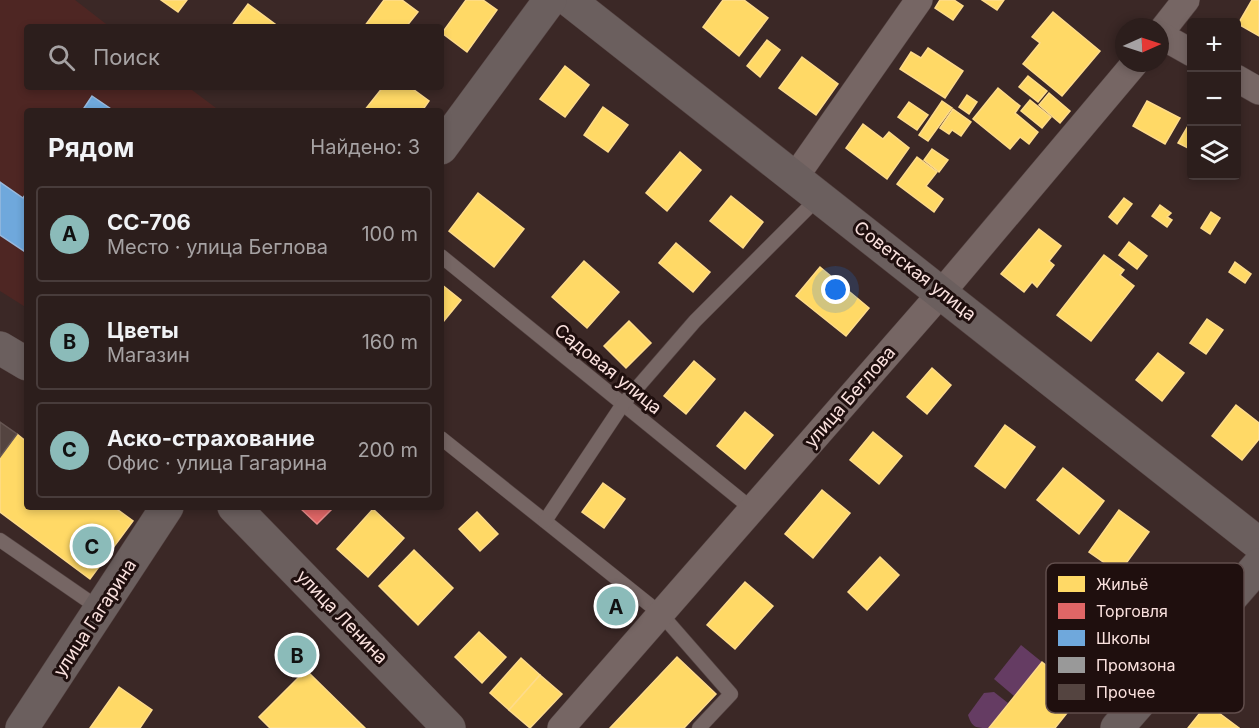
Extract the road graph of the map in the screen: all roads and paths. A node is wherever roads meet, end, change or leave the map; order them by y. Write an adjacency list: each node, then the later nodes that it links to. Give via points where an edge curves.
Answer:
1 (550, 0): 11 (street)
2 (569, 0): 12 (street, Советская улица)
3 (918, 0): 12 (street)
4 (1181, 2): 5 (street)
5 (1169, 20)
6 (1169, 40): 7 (street)
7 (1187, 51)
8 (1127, 72): 14 (street, улица Беглова)
9 (1241, 81): 10 (street)
10 (1259, 91)
11 (444, 144)
12 (808, 187): 14 (street, Советская улица); 17 (lane)
13 (444, 258): 17 (lane, Садовая улица)
14 (942, 292): 19 (street, улица Беглова); 24 (street, Советская улица)
15 (0, 348): 16 (street)
16 (24, 362)
17 (623, 404): 19 (lane, Садовая улица); 22 (lane)
18 (444, 440): 22 (lane)
19 (752, 509): 28 (street, улица Беглова)
20 (165, 510): 27 (street, улица Гагарина)
21 (237, 510): 31 (street, улица Ленина)
22 (545, 521): 28 (lane)
23 (0, 540): 27 (lane)
24 (1259, 544)
25 (1259, 565): 26 (street)
26 (1244, 582)
27 (100, 609): 30 (street, улица Гагарина)
28 (661, 614): 32 (street, улица Беглова); 33 (lane, via 731,694)
29 (1130, 713): 34 (street)
30 (22, 728)
31 (449, 728)
32 (561, 728)
33 (699, 728)
34 (1117, 728)

